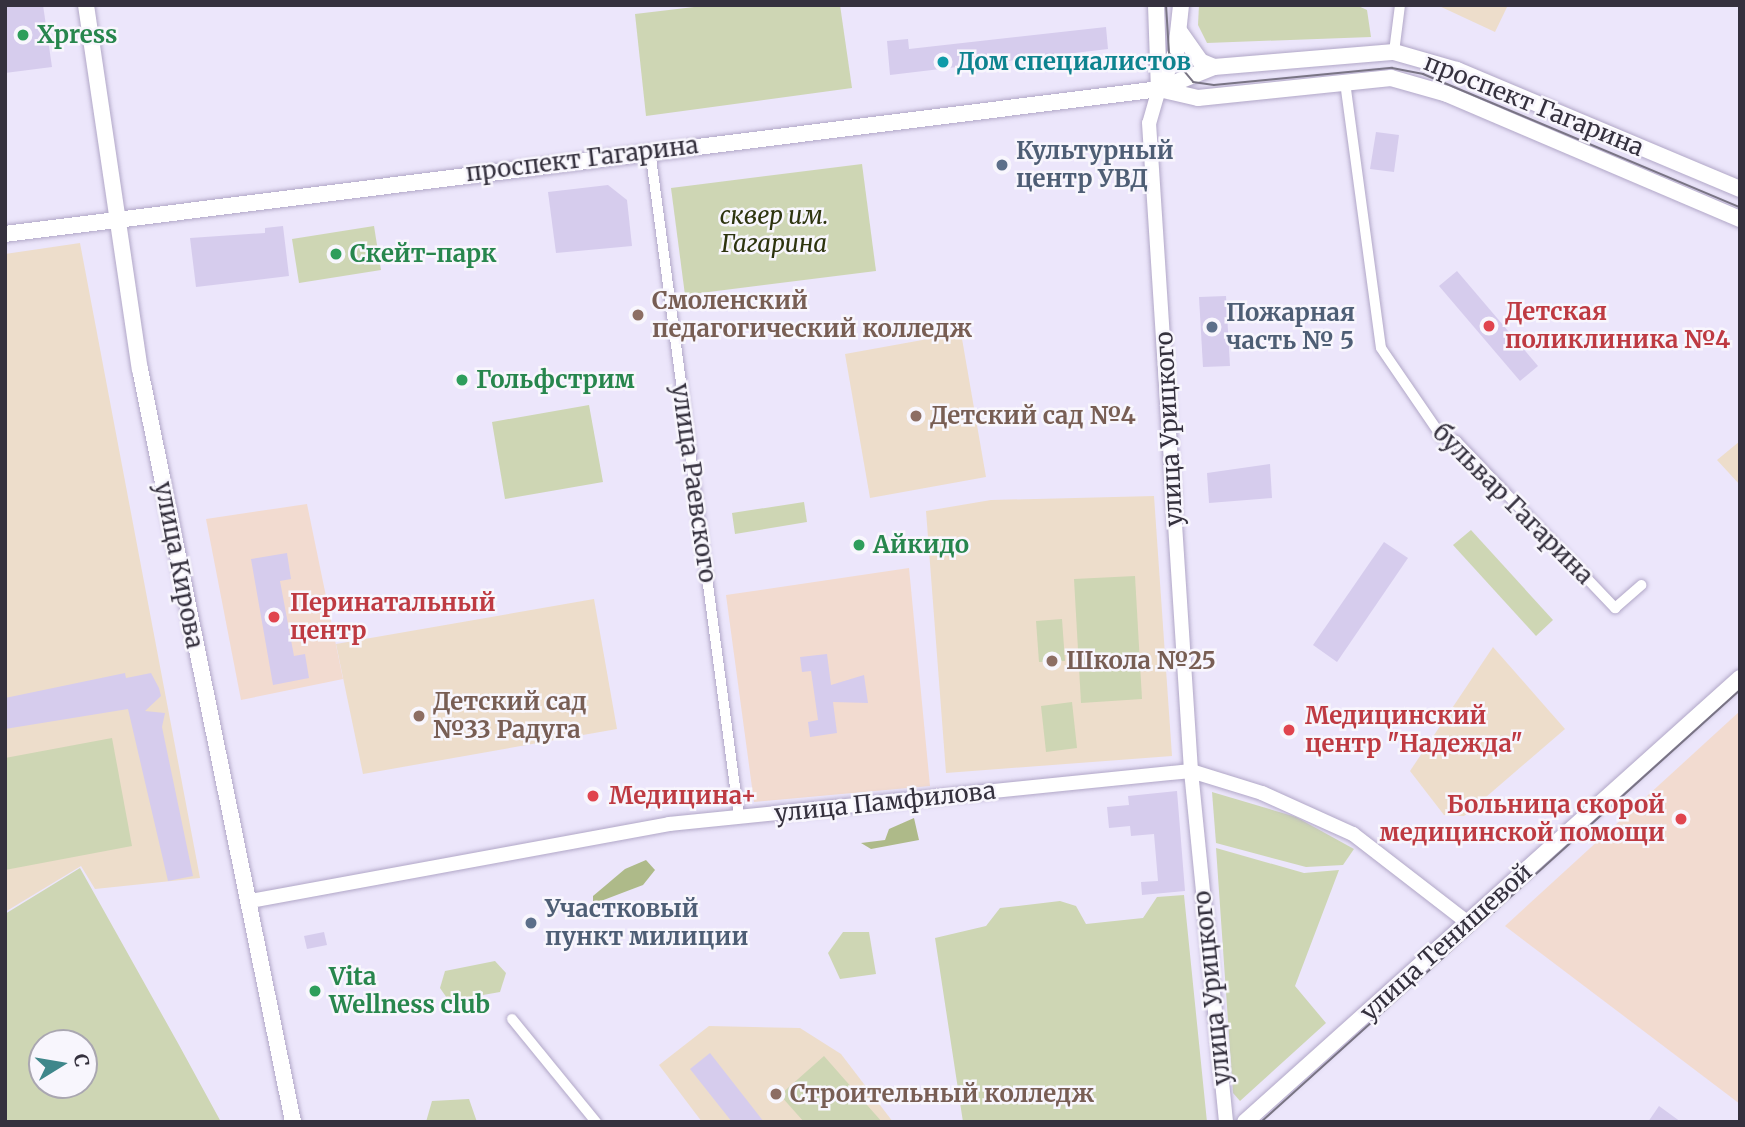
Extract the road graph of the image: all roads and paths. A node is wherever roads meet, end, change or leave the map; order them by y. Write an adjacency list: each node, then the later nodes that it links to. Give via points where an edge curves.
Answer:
1 (86, 5): 12 (main road, улица Кирова)
2 (1156, 5): 9 (main road)
3 (1181, 5): 5 (main road)
4 (1400, 5): 6 (street)
5 (1180, 32): 7 (main road, via 1200,61); 9 (main road)
6 (1394, 52): 7 (main road, проспект Гагарина); 11 (main road, проспект Гагарина, via 1457,70)
7 (1214, 67): 9 (main road, проспект Гагарина)
8 (1345, 82): 9 (main road, проспект Гагарина, via 1198,98); 13 (main road, проспект Гагарина, via 1391,78 1424,86); 15 (street, бульвар Гагарина, via 1381,348 1442,437 1456,441 1615,608)
9 (1159, 89): 10 (main road, проспект Гагарина); 17 (street, улица Урицкого, via 1149,123)
10 (650, 150): 12 (main road, проспект Гагарина); 18 (street, улица Раевского)
11 (1740, 189)
12 (118, 217): 14 (main road, проспект Гагарина); 19 (main road, улица Кирова, via 140,369)
13 (1740, 219)
14 (5, 234)
15 (1641, 585)
16 (1740, 678): 20 (main road, улица Тенишевой)
17 (1191, 771): 18 (street, улица Памфилова); 20 (street, via 1262,793 1353,834); 24 (street, улица Урицкого)
18 (739, 817): 19 (street, улица Памфилова, via 669,824)
19 (250, 901): 22 (main road, улица Кирова)
20 (1467, 922): 25 (main road, улица Тенишевой)
21 (512, 1019): 23 (street)
22 (293, 1122)
23 (596, 1122)
24 (1226, 1122)
25 (1245, 1122)

